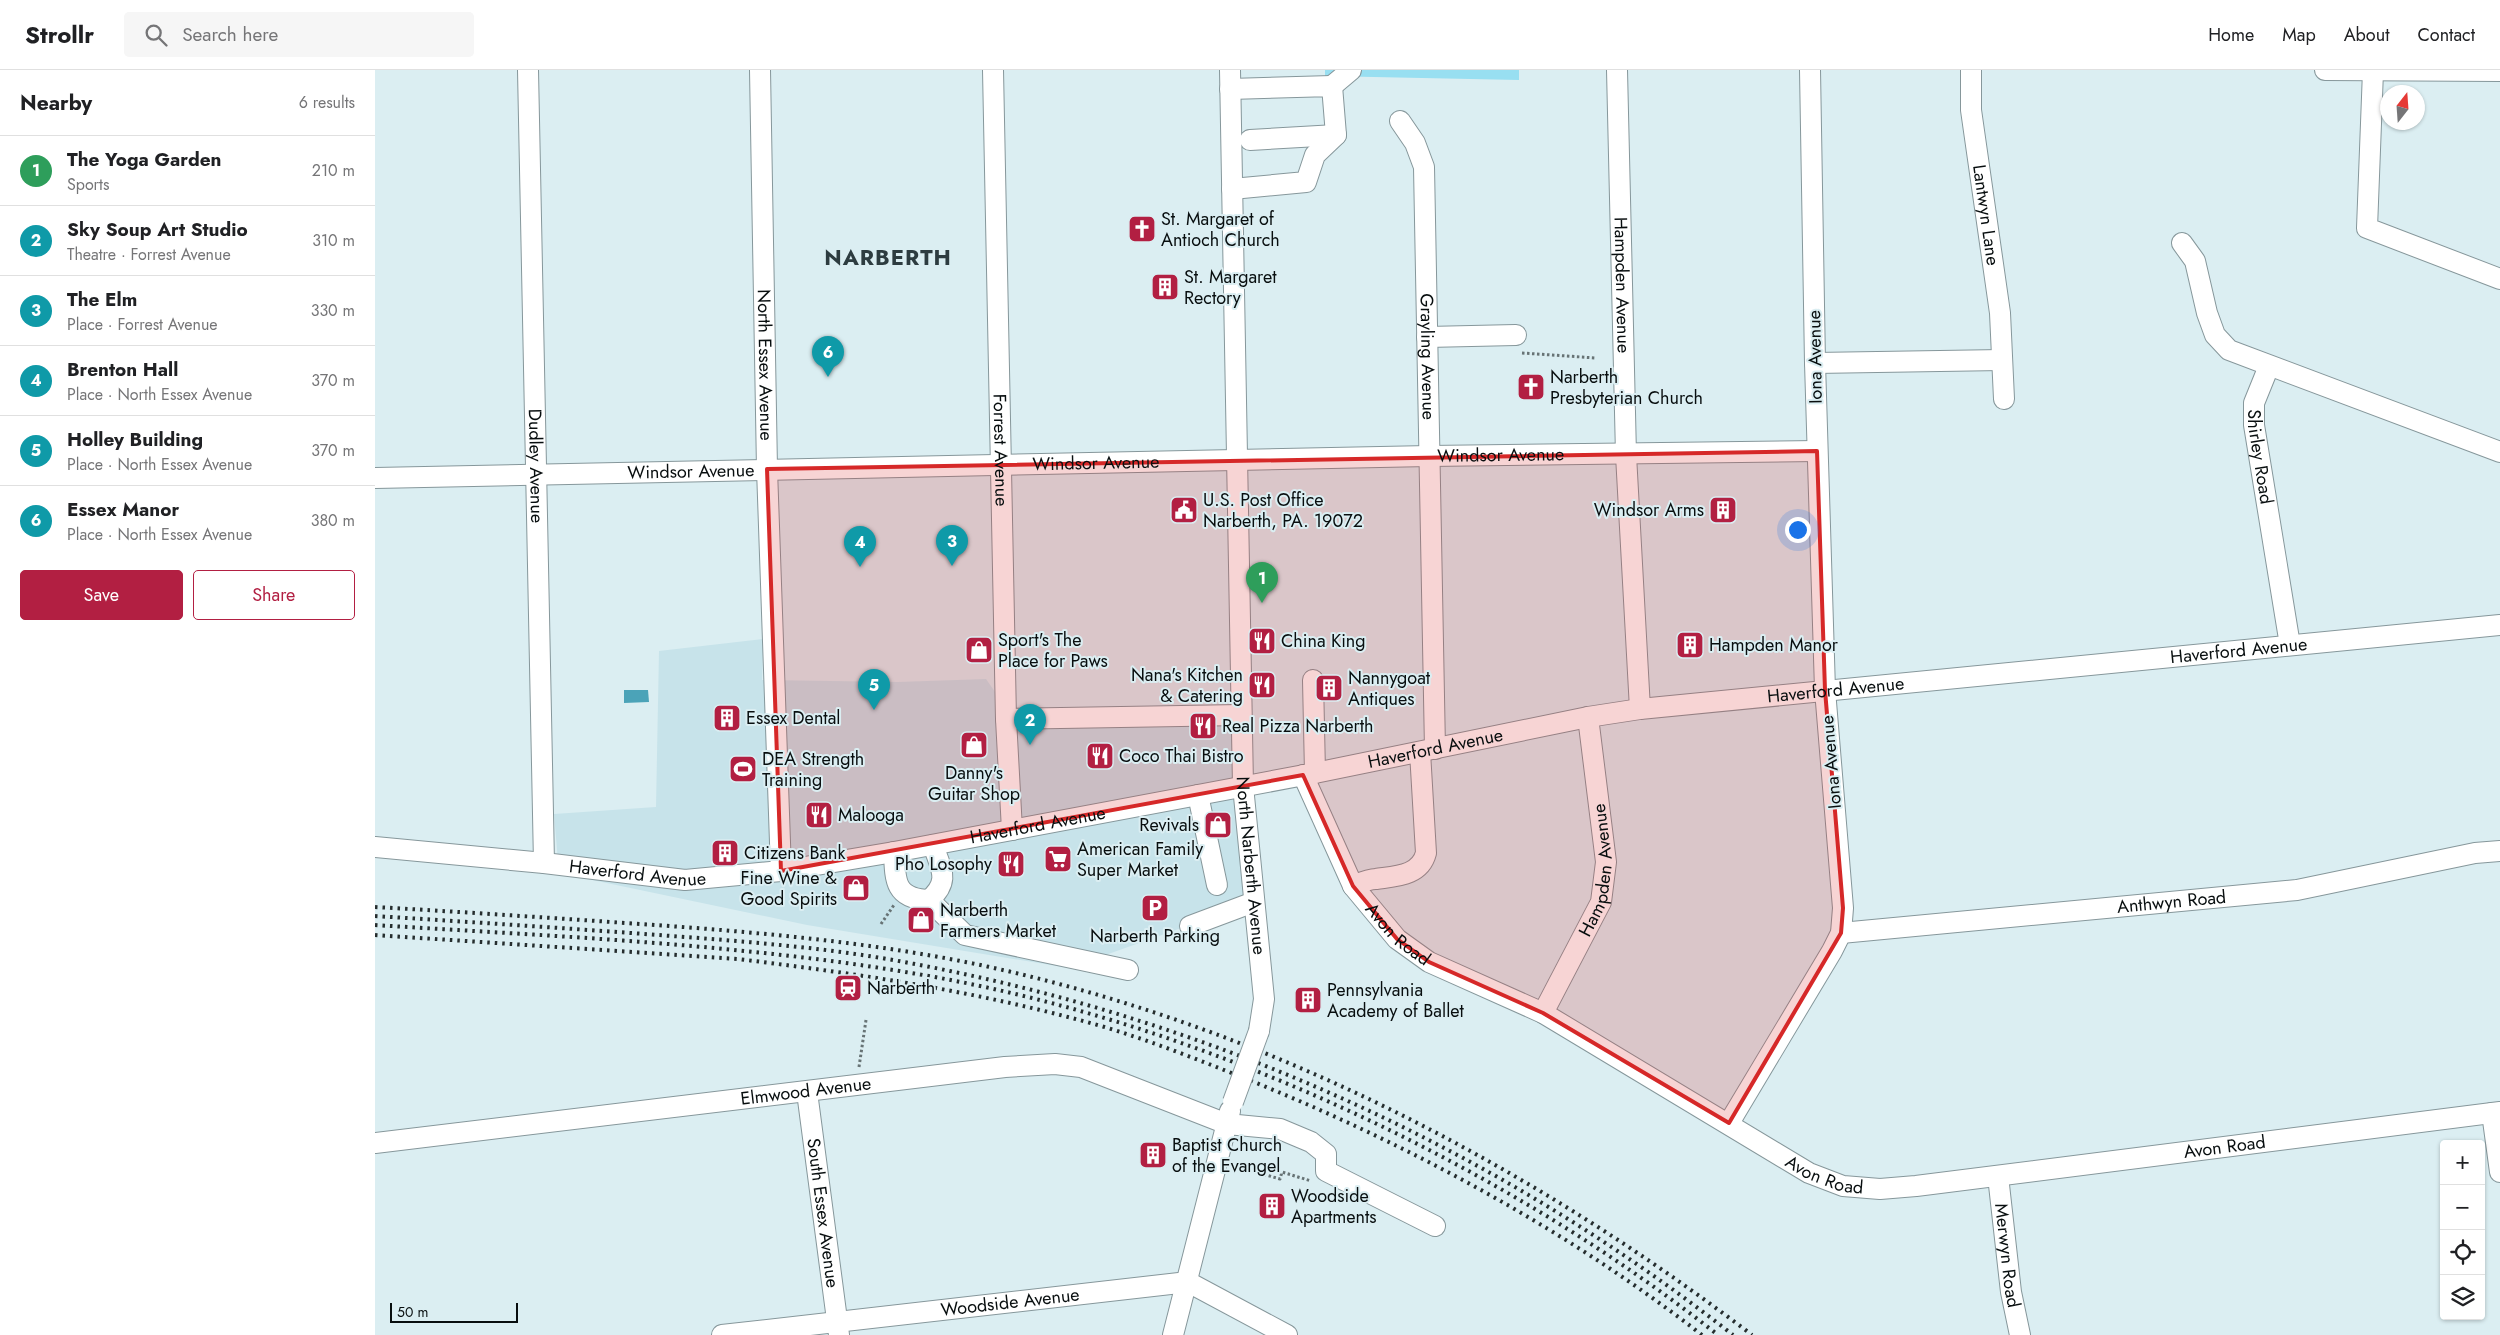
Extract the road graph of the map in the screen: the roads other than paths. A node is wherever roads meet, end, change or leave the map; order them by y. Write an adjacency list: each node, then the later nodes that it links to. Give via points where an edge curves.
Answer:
1 (528, 70): 32 (street, Dudley Avenue)
2 (760, 70): 31 (street, North Essex Avenue)
3 (993, 70): 30 (street, Forrest Avenue)
4 (1351, 70): 12 (street)
5 (1617, 70): 27 (street, Hampden Avenue)
6 (1810, 70): 22 (street, Iona Avenue)
7 (1971, 70): 21 (street, Lantwyn Lane, via 1971,110 2000,313)
8 (2325, 70): 10 (street)
9 (2500, 70): 10 (street)
10 (2368, 71): 18 (street, via 2367,228)
11 (1230, 79): 12 (street); 16 (street, North Narberth Avenue)
12 (1332, 86): 14 (street)
13 (1400, 122): 19 (street, Grayling Avenue, via 1415,143 1424,166)
14 (1336, 134): 15 (street); 16 (street, via 1315,155 1305,182)
15 (1250, 140)
16 (1232, 189): 29 (street, North Narberth Avenue)
17 (2182, 243): 23 (street, via 2195,261 2215,335 2229,350)
18 (2500, 279)
19 (1427, 337): 20 (street); 28 (street, Grayling Avenue)
20 (1519, 344)
21 (2002, 360): 22 (street); 24 (street, Lantwyn Lane)
22 (1815, 362): 25 (street, Iona Avenue)
23 (2269, 366): 26 (street); 35 (street, Shirley Road, via 2254,403 2254,425)
24 (2004, 399)
25 (1817, 451): 27 (street, Windsor Avenue); 37 (street, Iona Avenue)
26 (2500, 452)
27 (1626, 454): 28 (street, Windsor Avenue); 38 (street, Hampden Avenue)
28 (1429, 456): 29 (street, Windsor Avenue); 42 (street, Grayling Avenue)
29 (1237, 461): 30 (street, Windsor Avenue); 39 (street, North Narberth Avenue)
30 (1002, 466): 31 (street, Windsor Avenue); 41 (street, Forrest Avenue)
31 (767, 469): 32 (street, Windsor Avenue); 52 (street, North Essex Avenue)
32 (537, 473): 33 (street, Windsor Avenue); 51 (street, Dudley Avenue)
33 (375, 478)
34 (2500, 625): 35 (street, Haverford Avenue)
35 (2290, 645): 37 (street, Haverford Avenue)
36 (1313, 680): 43 (street)
37 (1825, 690): 38 (street, Haverford Avenue); 58 (street, Iona Avenue, via 1843,908)
38 (1640, 709): 40 (street, Haverford Avenue)
39 (1241, 715): 41 (street); 44 (street, North Narberth Avenue)
40 (1588, 717): 42 (street, Haverford Avenue); 60 (street, Hampden Avenue, via 1606,862 1601,902)
41 (1006, 719): 46 (street, Forrest Avenue)
42 (1427, 751): 43 (street, Haverford Avenue); 54 (street, Grayling Avenue, via 1424,860 1411,873)
43 (1309, 774): 44 (street, Haverford Avenue); 54 (street, Avon Road)
44 (1243, 786): 45 (street, Haverford Avenue); 56 (street, North Narberth Avenue)
45 (1198, 795): 46 (street, Haverford Avenue); 53 (street)
46 (1012, 830): 47 (street, Haverford Avenue)
47 (933, 845): 50 (street, Haverford Avenue); 55 (street, via 943,878 940,891)
48 (375, 847): 51 (street, Haverford Avenue)
49 (2500, 851): 58 (street, Anthwyn Road, via 2475,853 2297,890)
50 (894, 852): 52 (street, Haverford Avenue); 55 (street, via 895,881 902,892 914,900)
51 (544, 863): 52 (street, Haverford Avenue, via 685,880)
52 (781, 870)
53 (1217, 885)
54 (1353, 886): 60 (street, Avon Road, via 1397,939 1429,962)
55 (929, 900): 59 (street, via 965,935)
56 (1254, 902): 57 (street); 64 (street, North Narberth Avenue, bridge, via 1264,999 1259,1031)
57 (1190, 926)
58 (1841, 933): 63 (street, Iona Avenue)
59 (1128, 970)
60 (1543, 1013): 63 (street, Avon Road)
61 (807, 1092): 64 (street, Elmwood Avenue, via 1005,1067 1055,1064 1081,1067); 65 (street, Elmwood Avenue); 70 (street, South Essex Avenue)
62 (2496, 1113): 66 (street); 67 (street, Avon Road)
63 (1729, 1123): 67 (street, Avon Road, via 1809,1173 1843,1186 1880,1189)
64 (1227, 1124): 68 (street, Elmwood Avenue, via 1280,1129 1311,1142 1327,1154 1326,1171); 69 (street, North Narberth Avenue)
65 (375, 1143)
66 (2500, 1172)
67 (1998, 1176): 74 (street, Merwyn Road, via 2011,1292)
68 (1435, 1226)
69 (1188, 1282): 70 (street, Woodside Avenue); 72 (street, North Narberth Avenue); 73 (street)
70 (838, 1328): 71 (street, Woodside Avenue)
71 (722, 1335)
72 (1173, 1335)
73 (1287, 1335)
74 (2021, 1335)

